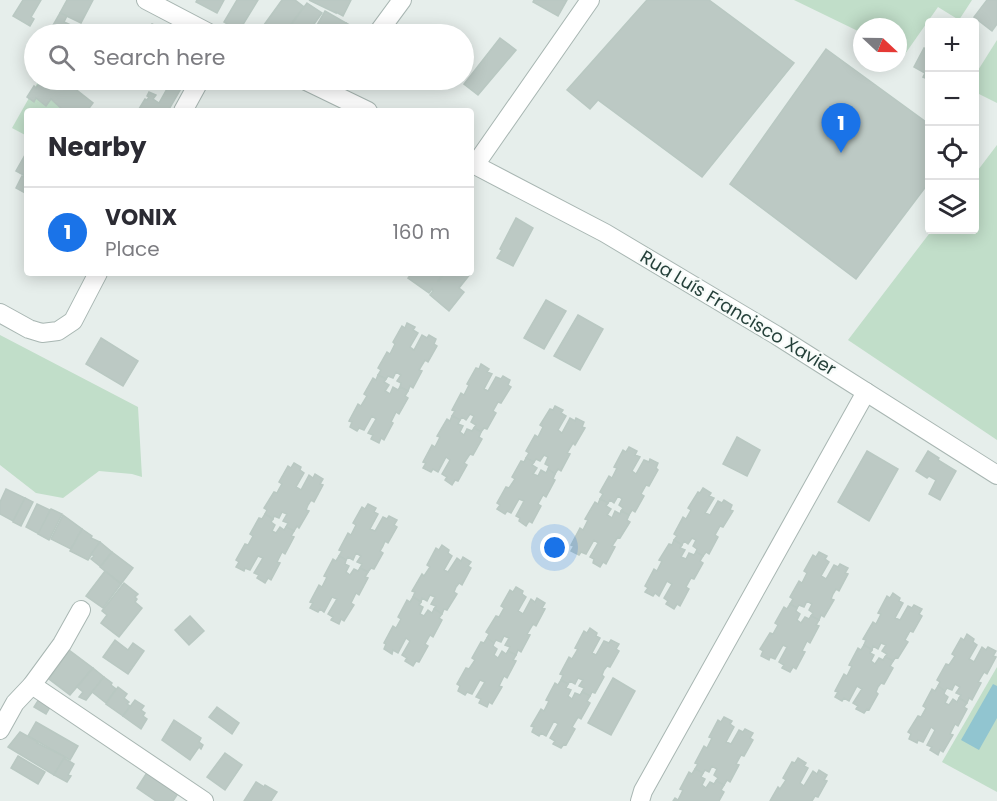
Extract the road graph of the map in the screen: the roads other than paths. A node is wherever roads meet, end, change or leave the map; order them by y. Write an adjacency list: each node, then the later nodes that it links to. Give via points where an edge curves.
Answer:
1 (146, 0): 4 (street)
2 (402, 0): 5 (street)
3 (590, 0): 10 (street)
4 (192, 24)
5 (384, 24)
6 (195, 90): 8 (street)
7 (343, 90): 9 (street)
8 (185, 108)
9 (364, 108)
10 (474, 163)
11 (474, 165): 14 (street, Rua Luís Francisco Xavier, via 605,233)
12 (96, 276): 13 (street, via 73,321 58,331 42,333 29,329)
13 (0, 313)
14 (866, 392): 15 (street, Rua Luís Francisco Xavier); 21 (street)
15 (997, 476)
16 (81, 610): 17 (street)
17 (32, 685): 18 (street); 20 (street)
18 (8, 699): 19 (street)
19 (0, 730)
20 (204, 801)
21 (640, 801)

